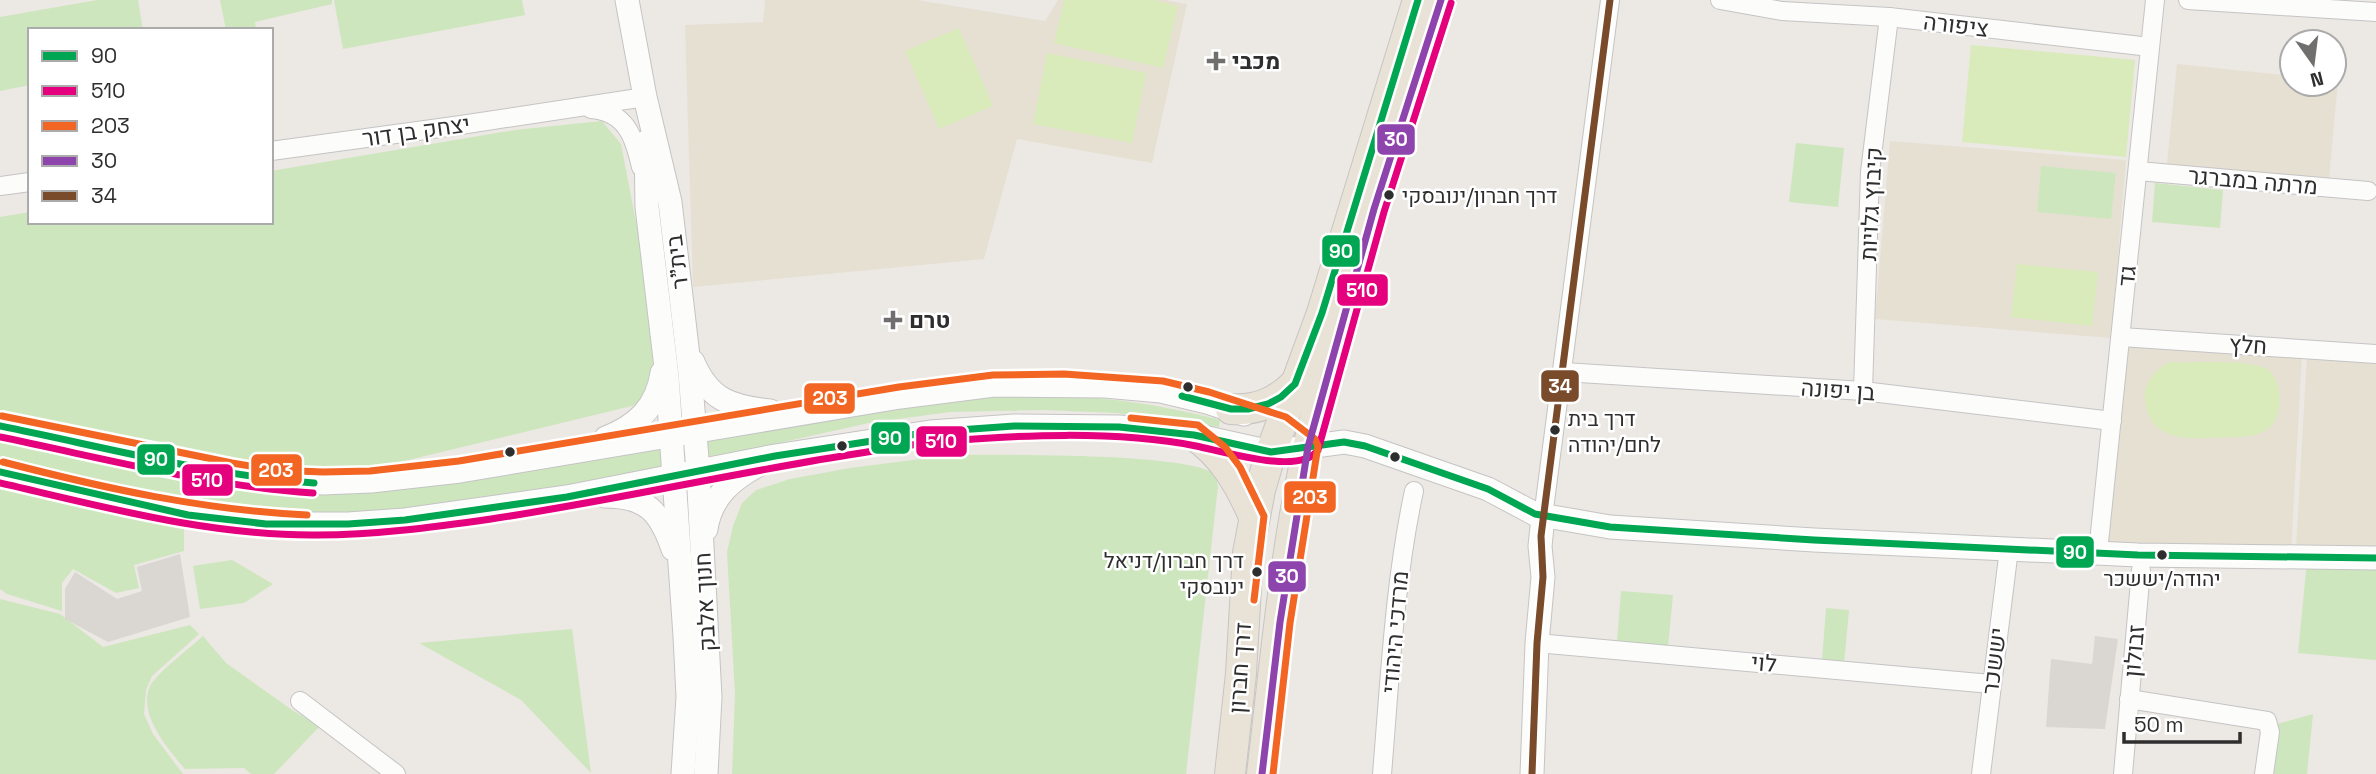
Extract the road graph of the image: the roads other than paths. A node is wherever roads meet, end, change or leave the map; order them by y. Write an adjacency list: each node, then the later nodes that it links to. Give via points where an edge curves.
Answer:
1 (627, 0): 11 (street, בית"ר)
2 (1418, 0): 25 (highway, דרך חברון, via 1323,310)
3 (1441, 0): 35 (highway, דרך חברון, via 1381,187)
4 (1610, 0): 24 (street)
5 (1720, 0): 9 (street, ציפורה, via 1782,11)
6 (2155, 0): 10 (street, גד)
7 (2188, 0): 8 (street)
8 (2376, 12)
9 (1889, 17): 10 (street, ציפורה); 26 (street, קיבוץ גלויות, via 1870,172)
10 (2150, 47): 15 (street, גד)
11 (645, 97): 12 (street, יצחק בן דור); 18 (street, בית"ר); 21 (street, בית"ר, via 670,202)
12 (560, 111): 13 (street, יצחק בן דור, via 593,109); 14 (street, יצחק בן דור)
13 (622, 120): 18 (street, בית"ר, via 639,156)
14 (273, 151)
15 (2137, 171): 19 (street, מרתה במברגר); 20 (street, גד)
16 (28, 182): 17 (street)
17 (0, 186)
18 (647, 190): 22 (street, בית"ר)
19 (2368, 191)
20 (2120, 337): 23 (street, חלץ); 29 (street, גד)
21 (688, 349): 28 (street, via 702,383 722,401); 31 (street, בית"ר)
22 (665, 353): 32 (street, בית"ר); 36 (street, via 659,389 638,422)
23 (2376, 354)
24 (1564, 372): 26 (street, בן יפונה); 44 (street)
25 (1295, 384): 27 (highway, via 1268,404); 34 (highway, דרך חברון)
26 (1863, 391): 29 (street, בן יפונה)
27 (1231, 409): 28 (street, via 1161,391 1008,385); 34 (street)
28 (795, 414): 31 (street)
29 (2112, 421): 47 (street, גד)
30 (0, 426): 36 (street, via 230,473 311,482 371,481)
31 (695, 430): 32 (street); 38 (street, חנוך אלבק)
32 (671, 434): 36 (street); 40 (street, חנוך אלבק)
33 (1194, 435): 34 (street); 37 (street, via 1119,427 1014,426 930,432); 43 (highway, via 1231,473)
34 (1276, 439): 35 (street); 43 (highway, דרך חברון)
35 (1308, 447): 44 (street, via 1344,442 1365,446 1488,489); 61 (highway, דרך חברון)
36 (569, 452)
37 (775, 456): 38 (street); 52 (street, via 736,477 718,496 707,525)
38 (698, 471): 40 (street); 52 (street, חנוך אלבק)
39 (0, 472): 42 (street, via 188,515 266,524 405,520)
40 (674, 476): 42 (street); 50 (street, חנוך אלבק)
41 (1414, 491): 62 (street, מרדכי היהודי, via 1396,597)
42 (567, 496): 50 (street, via 618,496 648,506 668,533)
43 (1254, 517): 60 (highway, דרך חברון)
44 (1543, 517): 45 (street); 51 (street)
45 (1570, 522): 46 (street); 51 (street, via 1556,536)
46 (2009, 549): 47 (street); 54 (street, יששכר)
47 (2098, 552): 48 (street)
48 (2376, 558)
49 (2141, 570): 55 (street, זבולון)
50 (681, 572): 58 (street, חנוך אלבק, via 688,697)
51 (1543, 577): 53 (street)
52 (704, 581): 59 (street, חנוך אלבק, via 710,697)
53 (1538, 643): 54 (street, לוי); 63 (street)
54 (1991, 684): 64 (street, יששכר)
55 (2129, 699): 65 (street, זבולון); 66 (street, via 2267,721 2270,732)
56 (300, 702): 57 (street)
57 (396, 774)
58 (683, 774)
59 (706, 774)
60 (1230, 774)
61 (1262, 774)
62 (1382, 774)
63 (1532, 774)
64 (1981, 774)
65 (2123, 774)
66 (2264, 774)

